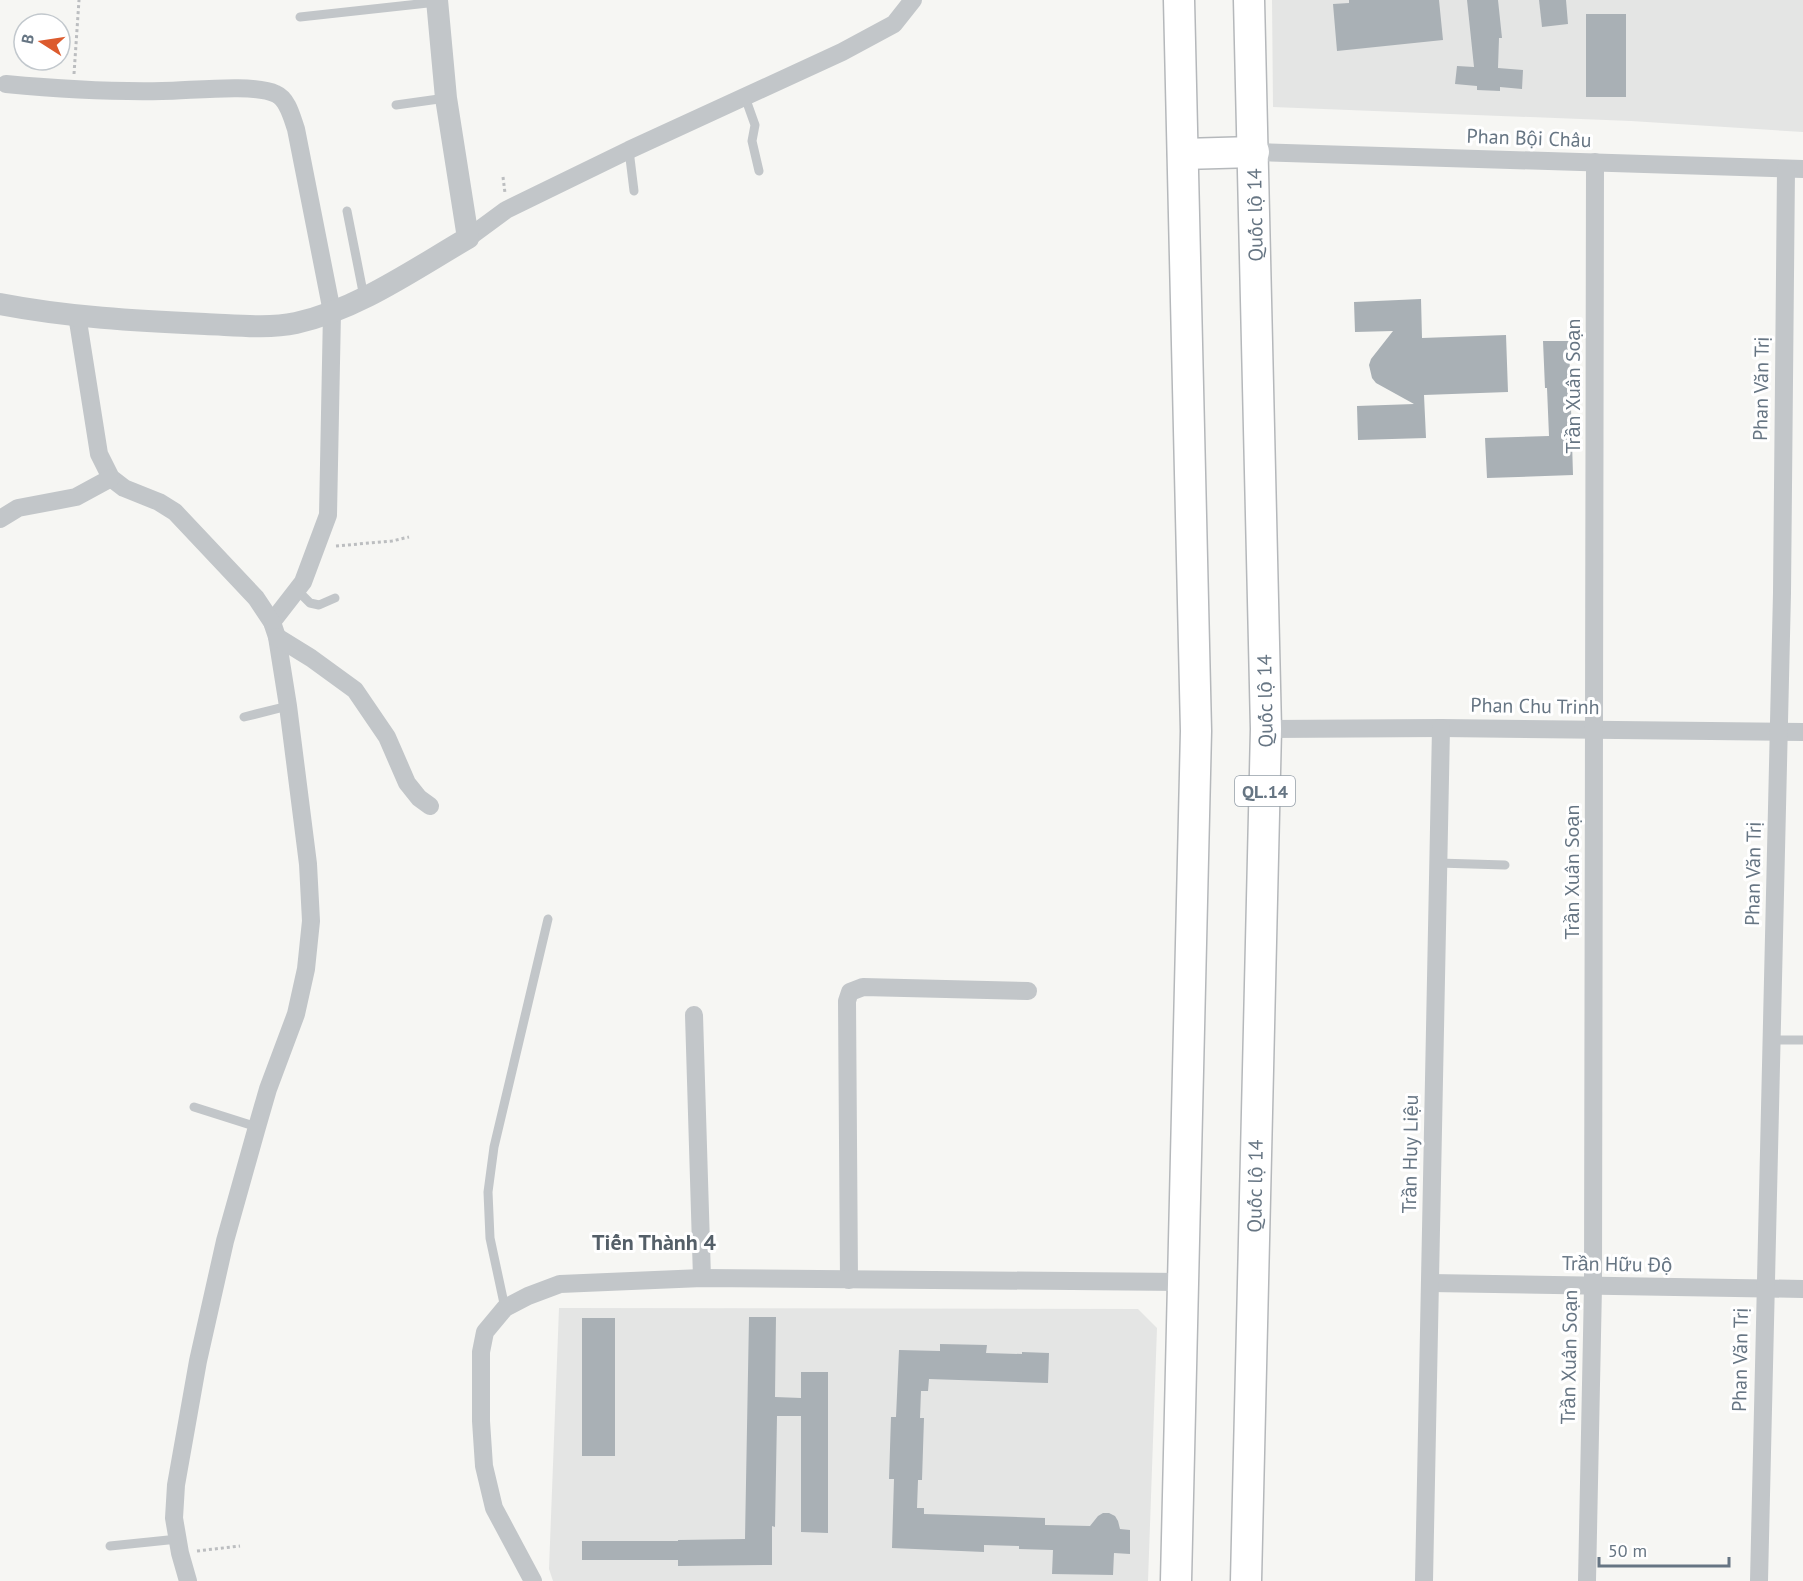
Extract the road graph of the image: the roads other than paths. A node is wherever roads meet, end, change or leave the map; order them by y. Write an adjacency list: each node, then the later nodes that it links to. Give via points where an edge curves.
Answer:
1 (912, 0): 7 (street, via 894,24)
2 (1179, 0): 12 (highway)
3 (1249, 0): 11 (highway, Quốc lộ 14 / QL.14)
4 (437, 1): 5 (lane); 8 (street)
5 (300, 17)
6 (6, 84): 21 (street, via 73,90 257,89 278,94 296,129)
7 (745, 97): 10 (street); 15 (lane, via 755,125 752,141)
8 (446, 98): 9 (lane); 18 (street)
9 (396, 105)
10 (629, 150): 16 (lane); 18 (street, via 506,210)
11 (1254, 152): 12 (highway); 13 (street, Phan Bội Châu); 31 (highway, Quốc lộ 14 / QL.14)
12 (1183, 154): 47 (highway, via 1196,732)
13 (1595, 162): 14 (street, Phan Bội Châu); 32 (street, Trần Xuân Soạn)
14 (1795, 169): 33 (street, Phan Văn Trị)
15 (759, 171)
16 (634, 191)
17 (347, 211): 19 (lane)
18 (468, 238): 19 (street)
19 (364, 297): 21 (street)
20 (0, 304): 22 (street)
21 (332, 312): 22 (street, via 294,323 257,326); 25 (street, via 328,514)
22 (76, 315): 23 (street, via 99,454)
23 (111, 478): 24 (street, via 76,496 18,508); 27 (street, via 175,512 256,598)
24 (0, 519)
25 (297, 590): 26 (lane, via 310,603 319,605); 27 (street)
26 (335, 598)
27 (275, 630): 28 (street); 35 (street, via 355,690 387,737 406,783)
28 (288, 706): 29 (lane); 44 (street, via 308,864 311,921 296,1014)
29 (244, 717)
30 (1441, 728): 31 (street, Phan Chu Trinh); 32 (street, Phan Chu Trinh); 36 (street, Trần Huy Liệu)
31 (1266, 729): 58 (highway, Quốc lộ 14 / QL.14)
32 (1595, 730): 33 (street, Phan Chu Trinh); 49 (street, Trần Xuân Soạn)
33 (1779, 732): 34 (street, Phan Chu Trinh); 41 (street, Phan Văn Trị)
34 (1803, 732)
35 (430, 806)
36 (1438, 864): 37 (lane); 48 (street, Trần Huy Liệu)
37 (1505, 865)
38 (548, 919): 52 (lane, via 494,1147 488,1192 490,1238)
39 (1028, 991): 46 (street, via 863,987 850,992)
40 (694, 1015): 45 (street)
41 (1771, 1040): 42 (lane); 50 (street, Phan Văn Trị)
42 (1803, 1040)
43 (194, 1107): 44 (lane)
44 (257, 1127): 54 (street, via 225,1241 198,1361 176,1485 174,1518)
45 (702, 1278): 46 (street); 52 (street, via 560,1284)
46 (849, 1280): 47 (street)
47 (1183, 1282): 57 (highway)
48 (1430, 1283): 49 (street, Trần Hữu Độ); 59 (street, Trần Huy Liệu)
49 (1593, 1286): 50 (street, Trần Hữu Độ); 60 (street, Trần Xuân Soạn)
50 (1764, 1289): 51 (street, Trần Hữu Độ); 61 (street, Phan Văn Trị)
51 (1803, 1289)
52 (505, 1308): 56 (street, via 485,1332 481,1352 484,1466 494,1508)
53 (110, 1546): 54 (lane)
54 (179, 1546): 55 (street)
55 (188, 1581)
56 (533, 1581)
57 (1176, 1581)
58 (1246, 1581)
59 (1424, 1581)
60 (1587, 1581)
61 (1759, 1581)

